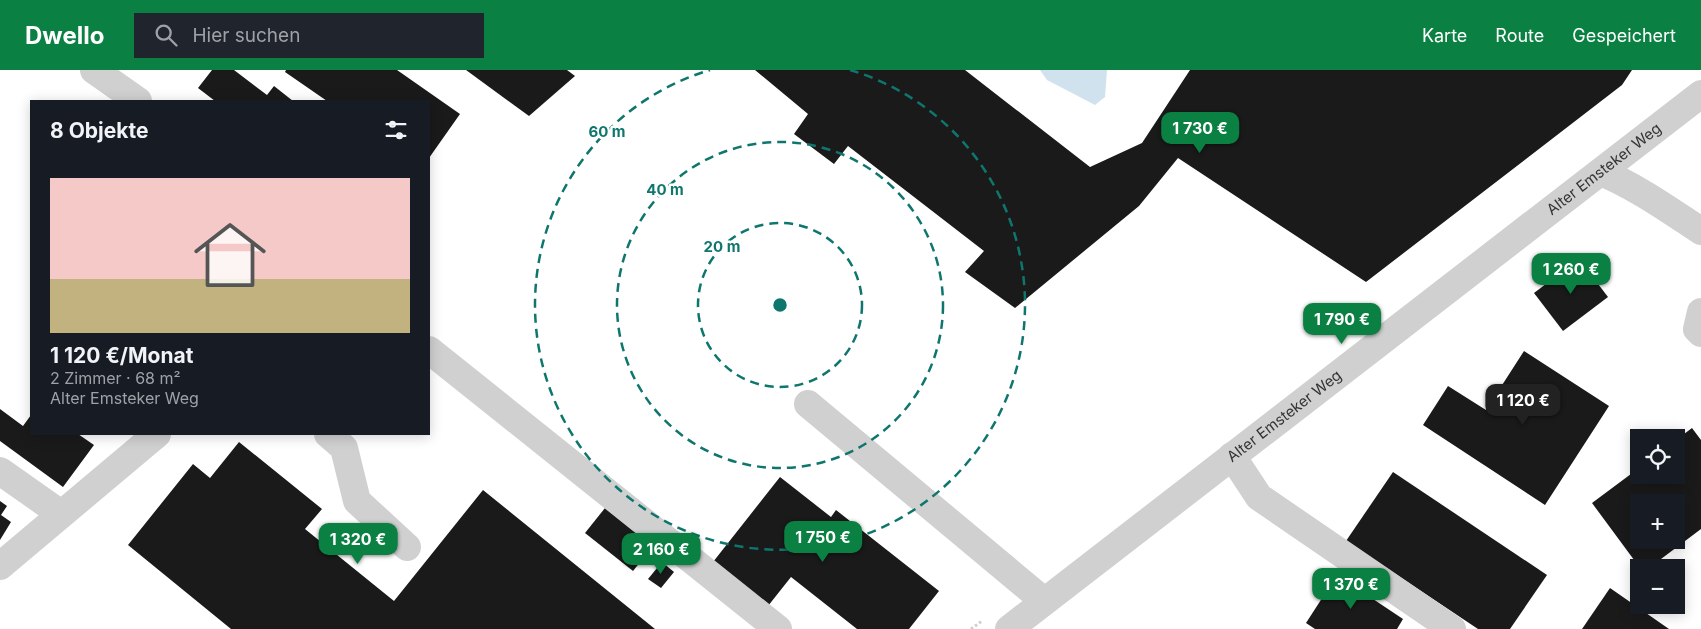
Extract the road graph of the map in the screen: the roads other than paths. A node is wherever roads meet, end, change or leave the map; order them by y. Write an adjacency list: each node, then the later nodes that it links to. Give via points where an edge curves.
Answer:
1 (94, 70): 3 (street)
2 (1701, 94): 4 (street, Alter Emsteker Weg)
3 (137, 100)
4 (1601, 172): 5 (street, via 1620,180); 12 (street, Alter Emsteker Weg)
5 (1701, 231)
6 (1701, 312): 7 (street, via 1697,328)
7 (1701, 333)
8 (430, 351): 18 (street)
9 (808, 404): 17 (street)
10 (156, 435): 14 (street)
11 (329, 435): 15 (street, via 344,448 357,501)
12 (1232, 456): 17 (street, Alter Emsteker Weg); 20 (street, via 1259,497)
13 (0, 472): 14 (street)
14 (61, 514): 16 (street)
15 (407, 547)
16 (0, 566)
17 (1044, 601): 19 (street, Alter Emsteker Weg)
18 (778, 629)
19 (1009, 629)
20 (1452, 629)

